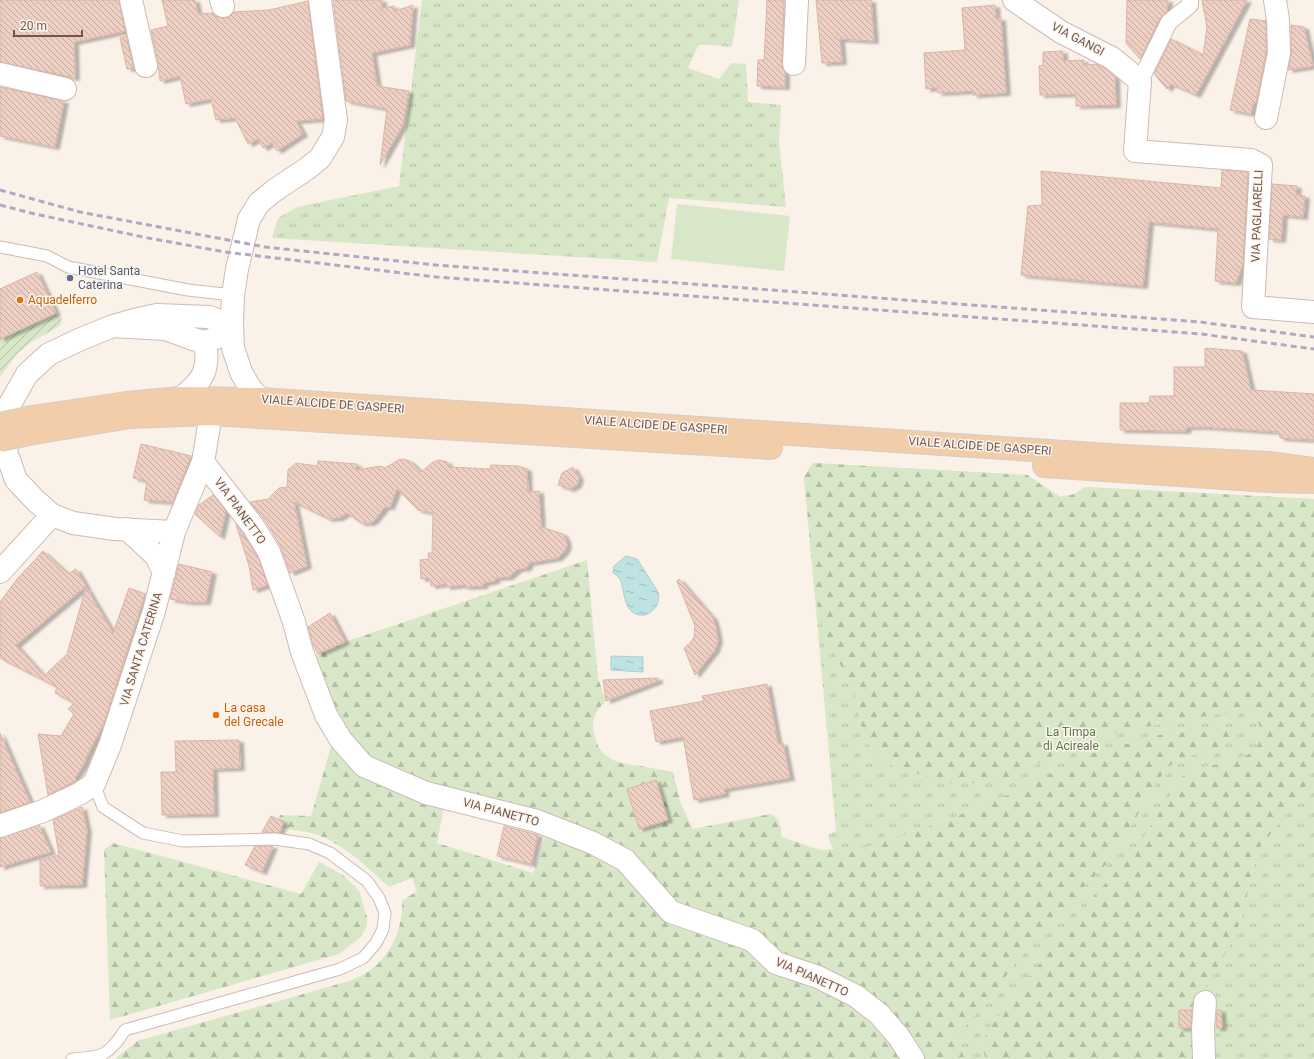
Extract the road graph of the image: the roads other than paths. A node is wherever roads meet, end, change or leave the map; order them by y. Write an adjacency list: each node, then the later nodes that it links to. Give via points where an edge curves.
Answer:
1 (131, 0): 8 (street)
2 (320, 0): 14 (street, via 336,120 332,137 320,158 259,203 249,219)
3 (797, 0): 7 (street)
4 (1014, 0): 10 (street, VIA GANGI, via 1061,32 1112,58)
5 (1190, 0): 10 (street, via 1190,5 1169,22)
6 (1275, 0): 12 (street, via 1279,53)
7 (794, 64)
8 (146, 66)
9 (0, 74): 11 (street)
10 (1140, 81): 15 (street, VIA PAGLIARELLI, via 1135,151 1251,160 1261,166 1253,307)
11 (65, 89)
12 (1266, 118)
13 (0, 247): 14 (lane, via 47,256 68,268 188,290)
14 (233, 295): 16 (street)
15 (1314, 312)
16 (232, 325): 17 (street, via 209,317 157,316); 18 (street, via 221,336); 20 (street, via 233,348 240,372)
17 (114, 326): 18 (street, via 165,329); 28 (street, via 49,354 27,374 10,404 5,432 7,454 16,480)
18 (205, 342): 19 (street, via 208,356 202,377 194,388)
19 (181, 398): 20 (main road, VIALE ALCIDE DE GASPERI); 23 (main road, VIALE ALCIDE DE GASPERI, via 127,403)
20 (260, 399): 26 (main road, VIALE ALCIDE DE GASPERI, via 1108,455 1270,463)
21 (211, 414): 23 (main road, VIALE ALCIDE DE GASPERI, via 130,417); 25 (street, VIA SANTA CATERINA); 27 (main road, VIALE ALCIDE DE GASPERI)
22 (0, 424): 23 (main road, VIALE ALCIDE DE GASPERI, bridge)
23 (33, 425): 24 (main road, VIALE ALCIDE DE GASPERI, bridge)
24 (0, 440)
25 (203, 462): 30 (street, VIA SANTA CATERINA); 37 (street, VIA PIANETTO, via 253,526 268,552 326,715 340,740 364,766 426,793 537,821 593,843 625,860 671,912 752,940 776,963 818,977 856,996 879,1014 899,1037)
26 (1314, 469)
27 (1314, 482)
28 (52, 515): 29 (street, via 73,523); 31 (street)
29 (127, 529): 30 (street); 32 (street, via 156,556)
30 (174, 532): 32 (street, VIA SANTA CATERINA)
31 (0, 572)
32 (164, 573): 33 (street, VIA SANTA CATERINA, via 110,746)
33 (94, 784): 34 (street, via 43,811); 36 (lane, via 103,808 143,833 183,841 275,839 309,844 330,853 367,881 379,898 385,913 383,929 376,944 363,958 340,969 125,1030 115,1046 103,1055)
34 (0, 826)
35 (1205, 1002): 38 (street)
36 (72, 1059)
37 (913, 1059)
38 (1204, 1059)

